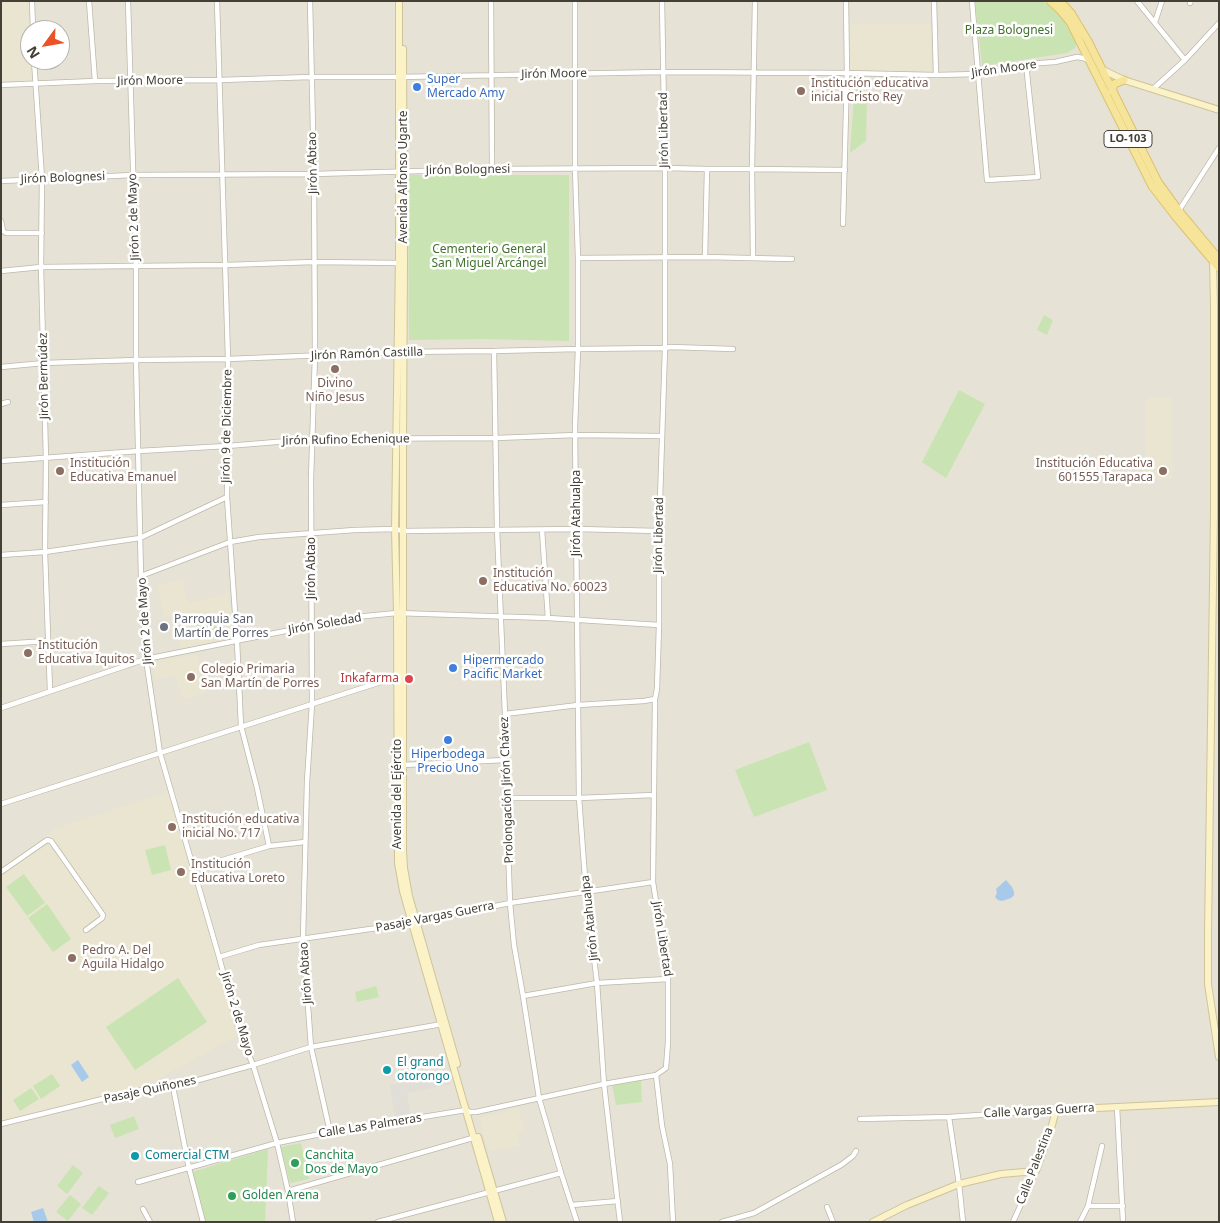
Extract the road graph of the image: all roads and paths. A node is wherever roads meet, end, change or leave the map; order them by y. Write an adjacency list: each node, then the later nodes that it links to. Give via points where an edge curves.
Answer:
1 (32, 1): 19 (street)
2 (88, 1): 38 (street)
3 (128, 1): 39 (street, Jirón 2 de Mayo)
4 (217, 1): 36 (street, Jirón 9 de Diciembre)
5 (310, 1): 34 (street, Jirón Abtao)
6 (398, 1): 35 (main road, Avenida Alfonso Ugarte)
7 (403, 1): 35 (main road, Avenida Alfonso Ugarte)
8 (491, 1): 32 (street)
9 (575, 1): 30 (street, Jirón Atahualpa)
10 (662, 1): 27 (street, Jirón Libertad)
11 (755, 1): 28 (street)
12 (846, 1): 29 (street)
13 (934, 1): 33 (street)
14 (972, 1): 31 (street)
15 (1050, 1): 23 (main road, LO-103, via 1070,22)
16 (1060, 1): 26 (main road, LO-103, via 1071,12)
17 (1137, 1): 20 (street)
18 (1162, 1): 20 (street)
19 (33, 20)
20 (1155, 22): 22 (street)
21 (1219, 23): 22 (street)
22 (1185, 60): 42 (street)
23 (1090, 61): 24 (street, Jirón Moore, via 1077,57); 26 (street); 58 (main road, LO-103, via 1152,186)
24 (1026, 64): 31 (street, Jirón Moore); 31 (street, via 1038,176 987,180)
25 (34, 70): 40 (street, Jirón Bermúdez)
26 (1103, 70): 37 (main road); 43 (main road, LO-103)
27 (663, 72): 28 (street, Jirón Moore); 30 (street, Jirón Moore); 47 (street, Jirón Libertad)
28 (754, 72): 29 (street, Jirón Moore); 49 (street)
29 (847, 73): 33 (street, Jirón Moore); 51 (street)
30 (576, 74): 32 (street, Jirón Moore); 46 (street, Jirón Atahualpa)
31 (978, 74): 33 (street, Jirón Moore)
32 (491, 75): 35 (street, Jirón Moore); 48 (street)
33 (936, 75)
34 (311, 76): 35 (street, Jirón Moore); 36 (street, Jirón Moore); 53 (street, Jirón Abtao)
35 (401, 77): 52 (main road, Avenida Alfonso Ugarte)
36 (220, 80): 39 (street, Jirón Moore); 55 (street, Jirón 9 de Diciembre)
37 (1124, 80): 42 (main road); 43 (main road, via 1114,84)
38 (95, 81): 39 (street, Jirón Moore); 40 (street, Jirón Moore)
39 (130, 82): 54 (street, Jirón 2 de Mayo)
40 (35, 83): 41 (street, Jirón Moore); 56 (street, Jirón Bermúdez)
41 (1, 84)
42 (1153, 89): 44 (main road)
43 (1112, 92): 58 (main road, LO-103)
44 (1219, 110)
45 (1219, 148): 58 (street)
46 (575, 168): 47 (street, Jirón Bolognesi); 48 (street, Jirón Bolognesi); 64 (street, Jirón Atahualpa)
47 (665, 168): 50 (street, Jirón Bolognesi); 62 (street, Jirón Libertad)
48 (492, 169): 52 (street, Jirón Bolognesi)
49 (752, 169): 50 (street, Jirón Bolognesi); 51 (street, Jirón Bolognesi); 65 (street)
50 (706, 170): 63 (street)
51 (845, 170): 60 (street)
52 (401, 171): 53 (street, Jirón Bolognesi); 69 (main road, Avenida Alfonso Ugarte)
53 (314, 174): 55 (street, Jirón Bolognesi); 68 (street, Jirón Abtao)
54 (133, 175): 55 (street, Jirón Bolognesi); 56 (street, Jirón Bolognesi); 71 (street, Jirón 2 de Mayo)
55 (223, 175): 70 (street, Jirón 9 de Diciembre)
56 (42, 178): 57 (street, Jirón Bolognesi); 61 (street, Jirón Bermúdez)
57 (1, 181)
58 (1177, 214): 66 (main road, LO-103)
59 (1, 221): 61 (street, via 6,233)
60 (843, 224)
61 (42, 233): 72 (street, Jirón Bermúdez)
62 (666, 257): 63 (street); 64 (street); 75 (street, Jirón Libertad)
63 (705, 257): 65 (street)
64 (578, 258): 77 (street, Jirón Atahualpa)
65 (753, 258): 67 (street)
66 (1217, 258): 73 (main road, LO-103); 96 (main road, via 1214,304)
67 (792, 259)
68 (314, 262): 69 (street); 70 (street); 80 (street, Jirón Abtao)
69 (402, 263): 79 (main road, Avenida Alfonso Ugarte)
70 (226, 265): 71 (street); 81 (street, Jirón 9 de Diciembre)
71 (136, 266): 72 (street); 82 (street, Jirón 2 de Mayo)
72 (41, 267): 74 (street); 83 (street, Jirón Bermúdez)
73 (1219, 268)
74 (1, 271)
75 (665, 348): 76 (street, Jirón Ramón Castilla); 77 (street, Jirón Ramón Castilla); 88 (street, Jirón Libertad)
76 (733, 348)
77 (578, 349): 78 (street, Jirón Ramón Castilla); 87 (street, Jirón Atahualpa)
78 (494, 351): 79 (street, Jirón Ramón Castilla); 89 (street, Prolongación Jirón Chávez)
79 (401, 352): 80 (street, Jirón Ramón Castilla); 91 (main road, Avenida del Ejército)
80 (315, 355): 81 (street, Jirón Ramón Castilla); 90 (street, Jirón Abtao)
81 (228, 359): 82 (street, Jirón Ramón Castilla); 92 (street, Jirón 9 de Diciembre)
82 (136, 360): 83 (street, Jirón Ramón Castilla); 93 (street, Jirón 2 de Mayo)
83 (44, 363): 84 (street, Jirón Ramón Castilla); 94 (street, Jirón Bermúdez)
84 (1, 367)
85 (8, 402): 86 (street)
86 (1, 404)
87 (576, 435): 88 (street, Jirón Rufino Echenique); 89 (street, Jirón Rufino Echenique); 103 (street, Jirón Atahualpa)
88 (662, 436): 106 (street, Jirón Libertad)
89 (496, 438): 91 (street, Jirón Rufino Echenique); 102 (street, Prolongación Jirón Chávez)
90 (313, 439): 91 (street, Jirón Rufino Echenique); 92 (street, Jirón Rufino Echenique); 107 (street, Jirón Abtao)
91 (400, 439): 101 (main road, Avenida del Ejército); 105 (main road, Avenida del Ejército)
92 (227, 446): 93 (street, Jirón Rufino Echenique); 97 (street, Jirón 9 de Diciembre)
93 (139, 451): 94 (street, Jirón Rufino Echenique); 108 (street, Jirón 2 de Mayo)
94 (46, 459): 95 (street, Jirón Rufino Echenique); 98 (street, Jirón Bermúdez)
95 (1, 461)
96 (1216, 464): 100 (main road)
97 (226, 497): 108 (street); 109 (street, Jirón 9 de Diciembre)
98 (46, 502): 99 (street); 110 (street, Jirón Bermúdez)
99 (1, 505)
100 (1216, 515): 120 (main road)
101 (395, 529): 105 (street); 107 (street); 113 (main road, Avenida del Ejército)
102 (497, 529): 104 (street); 105 (street); 114 (street, Prolongación Jirón Chávez)
103 (577, 529): 104 (street); 106 (street); 116 (street, Jirón Atahualpa)
104 (542, 530): 115 (street)
105 (403, 531): 113 (main road, Avenida del Ejército)
106 (659, 531): 118 (street, Jirón Libertad)
107 (312, 533): 109 (street); 117 (street, Jirón Abtao)
108 (140, 538): 110 (street); 112 (street, Jirón 2 de Mayo)
109 (230, 542): 112 (street); 119 (street, Jirón 9 de Diciembre)
110 (46, 552): 111 (street); 121 (street, Jirón Bermúdez)
111 (1, 555)
112 (141, 576): 123 (street, Jirón 2 de Mayo)
113 (400, 613): 114 (street, Jirón Soledad); 117 (street, Jirón Soledad); 124 (main road, Avenida del Ejército)
114 (501, 616): 115 (street, Jirón Soledad); 130 (street, Prolongación Jirón Chávez)
115 (548, 618): 116 (street, Jirón Soledad)
116 (577, 620): 118 (street, Jirón Soledad); 128 (street, Jirón Atahualpa)
117 (312, 625): 119 (street, Jirón Soledad); 127 (street, Jirón Abtao)
118 (659, 625): 126 (street, Jirón Libertad)
119 (237, 640): 123 (street, Jirón Soledad); 131 (street, Jirón 9 de Diciembre)
120 (1215, 640): 154 (main road, via 1208,984)
121 (48, 641): 122 (street); 125 (street, Jirón Bermúdez)
122 (1, 644)
123 (146, 659): 125 (street, Jirón Soledad); 133 (street, Jirón 2 de Mayo)
124 (400, 685): 127 (street, via 384,681); 132 (main road, Avenida del Ejército)
125 (50, 691): 129 (street, Jirón Soledad)
126 (655, 699): 128 (street); 136 (street, Jirón Libertad)
127 (312, 704): 131 (street); 140 (street, Jirón Abtao)
128 (578, 706): 130 (street); 138 (street, Jirón Atahualpa)
129 (1, 708)
130 (505, 714): 134 (street, Prolongación Jirón Chávez)
131 (241, 726): 133 (street); 141 (street, Jirón 9 de Diciembre)
132 (400, 752): 135 (main road, Avenida del Ejército); 147 (main road, Avenida del Ejército, via 398,863)
133 (160, 753): 139 (street); 142 (street, Jirón 2 de Mayo)
134 (505, 760): 135 (street); 137 (street, Prolongación Jirón Chávez)
135 (402, 766): 147 (main road, Avenida del Ejército, via 404,868)
136 (654, 795): 138 (street); 144 (street, Jirón Libertad)
137 (507, 798): 138 (street); 146 (street, Prolongación Jirón Chávez)
138 (579, 798): 145 (street, Jirón Atahualpa)
139 (1, 804)
140 (305, 842): 141 (street); 149 (street, Jirón Abtao)
141 (268, 846): 142 (street)
142 (193, 868): 150 (street, Jirón 2 de Mayo)
143 (1, 872): 148 (street, via 47,840 51,841 103,914)
144 (653, 882): 145 (street, Pasaje Vargas Guerra); 151 (street, Jirón Libertad)
145 (586, 891): 146 (street, Pasaje Vargas Guerra); 152 (street, Jirón Atahualpa)
146 (510, 903): 147 (street, Pasaje Vargas Guerra); 153 (street, Prolongación Jirón Chávez)
147 (415, 923): 149 (street, Pasaje Vargas Guerra); 155 (main road, Avenida del Ejército)
148 (86, 930)
149 (303, 938): 150 (street, Pasaje Vargas Guerra, via 259,945); 156 (street, Jirón Abtao)
150 (219, 957): 158 (street, Jirón 2 de Mayo, via 240,1034)
151 (668, 979): 152 (street); 159 (street, Jirón Libertad, via 666,1068)
152 (597, 984): 153 (street); 160 (street, Jirón Atahualpa)
153 (523, 996): 162 (street, Prolongación Jirón Chávez)
154 (1216, 1018): 157 (main road)
155 (443, 1024): 156 (street, Pasaje Quiñones); 166 (main road, Avenida del Ejército)
156 (311, 1047): 158 (street, Pasaje Quiñones); 170 (street, Jirón Abtao)
157 (1219, 1057)
158 (253, 1065): 161 (street, Pasaje Quiñones); 172 (street, Jirón 2 de Mayo)
159 (656, 1075): 160 (street, Calle Las Palmeras); 196 (street, via 670,1164)
160 (604, 1084): 162 (street, Calle Las Palmeras); 182 (street, Jirón Atahualpa)
161 (173, 1087): 169 (street, Pasaje Quiñones, via 135,1091); 175 (street)
162 (539, 1098): 166 (street, Calle Las Palmeras); 177 (street, Prolongación Jirón Chávez)
163 (1219, 1102): 164 (main road, Calle Vargas Guerra)
164 (1117, 1107): 165 (main road, Calle Vargas Guerra); 185 (street)
165 (1056, 1110): 167 (street, Calle Vargas Guerra); 176 (main road, Calle Palestina)
166 (468, 1111): 170 (street, Calle Las Palmeras); 171 (main road, Avenida del Ejército)
167 (949, 1117): 168 (street, Calle Vargas Guerra); 179 (street)
168 (860, 1119)
169 (1, 1124)
170 (330, 1132): 172 (street, Calle Las Palmeras)
171 (476, 1137): 180 (street); 181 (main road, Avenida del Ejército)
172 (277, 1143): 175 (street, Calle Las Palmeras); 180 (street, Jirón 2 de Mayo)
173 (1102, 1146): 184 (street)
174 (856, 1151): 197 (street, via 841,1164 754,1213)
175 (189, 1168): 178 (street, Calle Las Palmeras); 189 (street)
176 (1036, 1171): 179 (main road, via 1000,1174); 201 (street, Calle Palestina)
177 (561, 1173): 181 (street); 183 (street, Prolongación Jirón Chávez)
178 (138, 1182)
179 (959, 1184): 199 (main road); 200 (street)
180 (288, 1191): 190 (street, Jirón 2 de Mayo)
181 (491, 1191): 191 (street); 192 (main road, Avenida del Ejército); 193 (main road, Avenida del Ejército)
182 (618, 1201): 183 (street); 195 (street, Jirón Atahualpa)
183 (572, 1205): 194 (street, Prolongación Jirón Chávez)
184 (1088, 1206): 185 (street); 202 (street)
185 (1122, 1206): 203 (street)
186 (827, 1207): 198 (street)
187 (144, 1209): 188 (street)
188 (150, 1222)
189 (203, 1222)
190 (293, 1222)
191 (378, 1222)
192 (498, 1222)
193 (502, 1222)
194 (577, 1222)
195 (620, 1222)
196 (673, 1222)
197 (722, 1222)
198 (833, 1222)
199 (873, 1222)
200 (963, 1222)
201 (1013, 1222)
202 (1080, 1222)
203 (1123, 1222)

